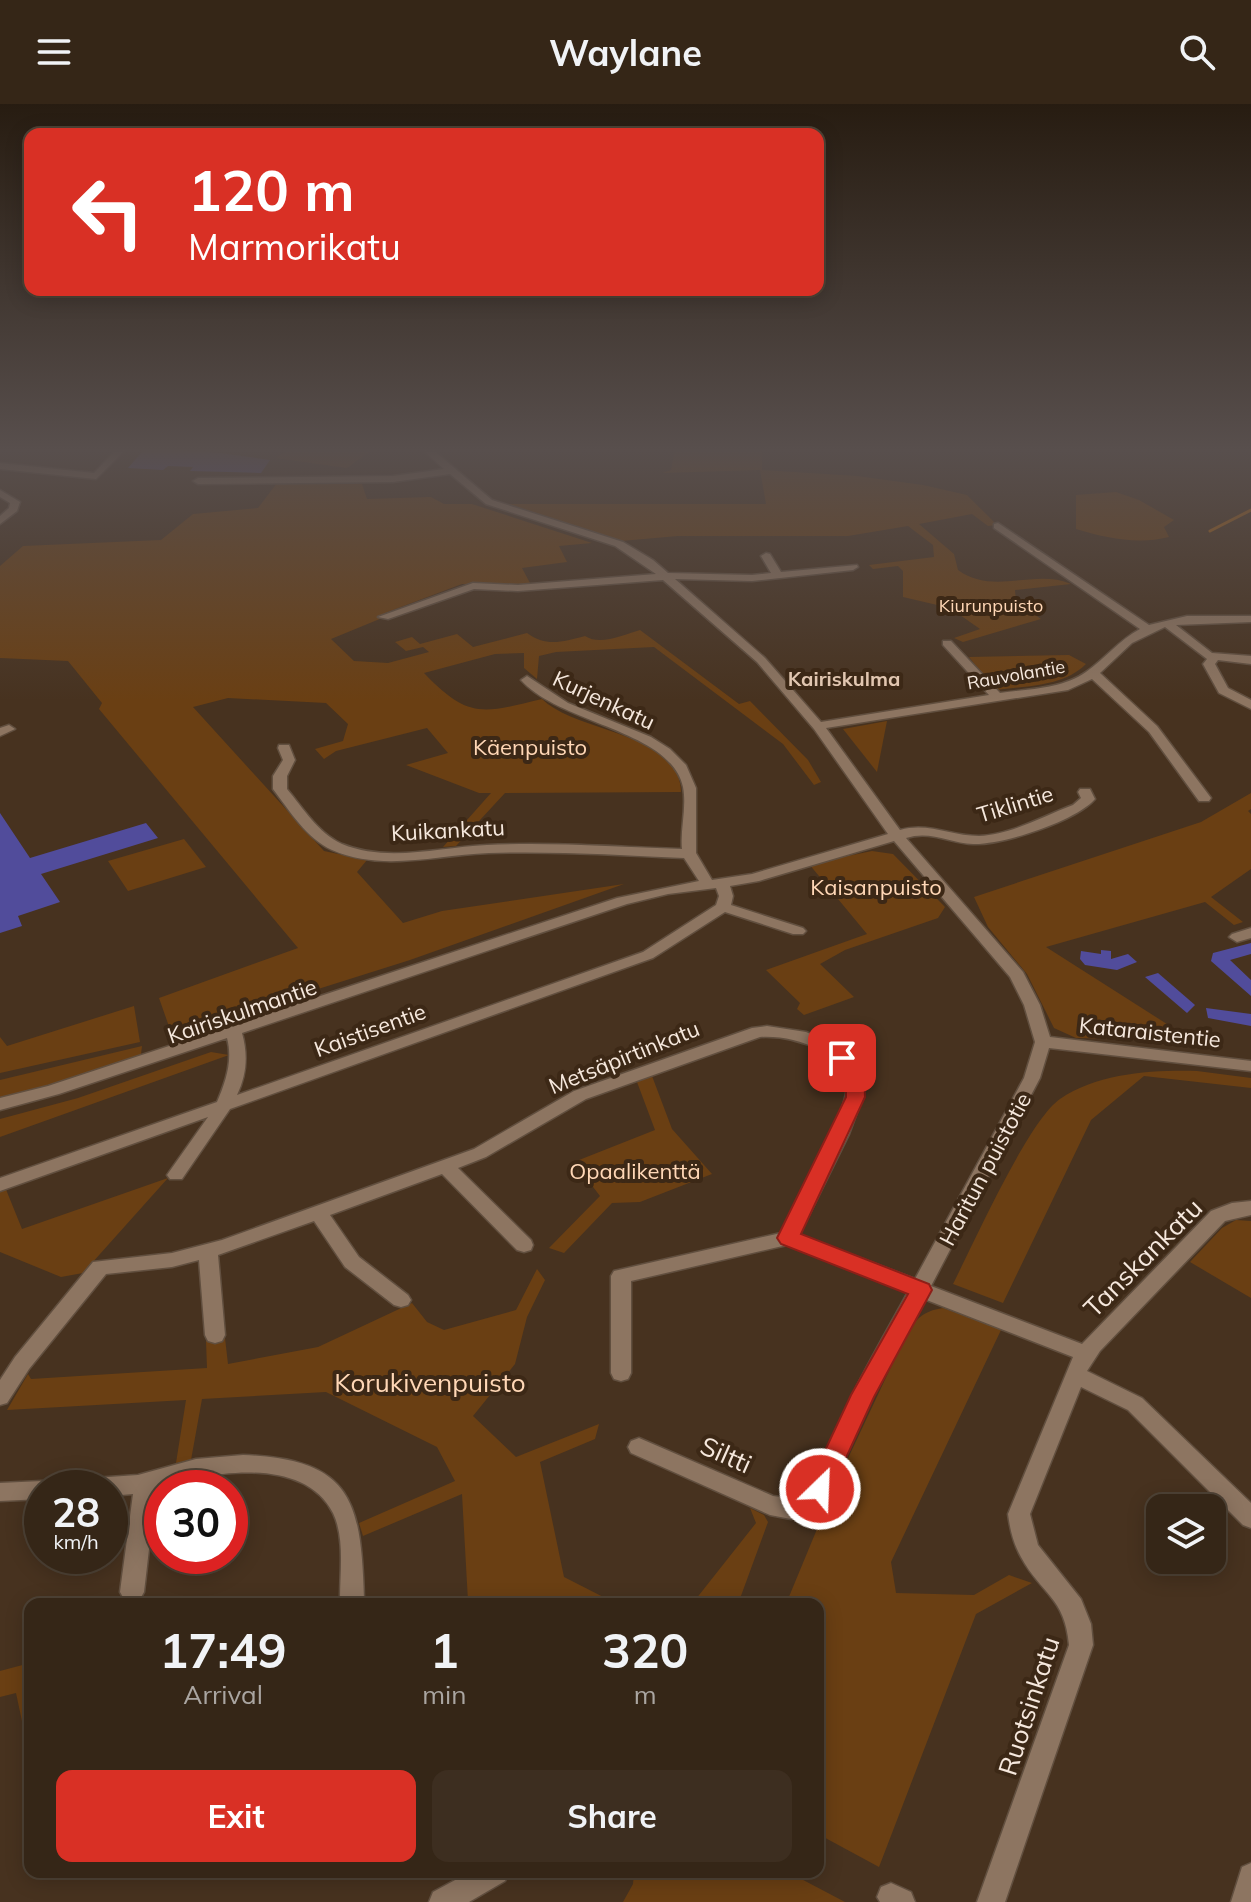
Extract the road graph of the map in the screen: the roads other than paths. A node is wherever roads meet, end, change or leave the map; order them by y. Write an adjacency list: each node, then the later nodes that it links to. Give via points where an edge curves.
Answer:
1 (585, 533): 6 (street, via 619,544)
2 (1008, 533): 10 (street)
3 (766, 556): 5 (street)
4 (853, 567): 5 (street)
5 (779, 576): 6 (street)
6 (669, 577): 7 (street, via 518,588 473,586); 18 (street, via 761,660)
7 (384, 617)
8 (1251, 619): 9 (street, Rauvolantie)
9 (1168, 624): 10 (street, Rauvolantie); 12 (street)
10 (1149, 630): 14 (street, Rauvolantie, via 1125,643)
11 (947, 643): 16 (street)
12 (1214, 658): 13 (street); 17 (street, via 1209,664 1219,685)
13 (1251, 660)
14 (1095, 675): 16 (street, Rauvolantie, via 1058,688); 21 (street, via 1153,729)
15 (527, 680): 23 (street, Kurjenkatu, via 556,704 642,736 681,768 690,794)
16 (998, 698): 18 (street, Rauvolantie)
17 (1251, 705)
18 (818, 726): 22 (street)
19 (284, 748): 23 (street, Kuikankatu, via 289,760 280,789 317,833 355,851 402,856 484,849)
20 (1085, 792): 22 (street, Tiklintie, via 1086,804 1078,808 987,839 932,830)
21 (1204, 798)
22 (896, 835): 24 (street, Kairiskulmantie, via 754,878); 28 (street, via 1017,975)
23 (689, 854): 24 (street)
24 (715, 884): 25 (street, via 726,896); 27 (street, Kairiskulmantie, via 622,901)
25 (723, 907): 26 (street); 31 (street, Kaistisentie, via 648,955)
26 (798, 931)
27 (235, 1034): 30 (street, Kairiskulmantie); 31 (street, via 237,1061); 32 (street, Kairiskulmantie)
28 (1043, 1042): 29 (street, Kataraistentie); 41 (street, Haritun puistotie, via 1020,1102)
29 (1251, 1066)
30 (0, 1104)
31 (225, 1105): 34 (street); 35 (street, Kaistisentie)
32 (0, 1114)
33 (444, 1165): 37 (street, Metsäpirtinkatu); 38 (street, Metsäpirtinkatu, via 501,1143 580,1095 748,1034 789,1033 820,1043 842,1058 853,1069 857,1090); 39 (street)
34 (176, 1175)
35 (0, 1185)
36 (1251, 1208): 44 (street, Tanskankatu, via 1218,1216)
37 (318, 1212): 40 (street, Metsäpirtinkatu); 42 (street, via 352,1262)
38 (788, 1238): 41 (street); 45 (street, via 621,1276)
39 (524, 1245)
40 (208, 1252): 43 (street); 46 (street, Metsäpirtinkatu, via 100,1267)
41 (921, 1290): 44 (street); 52 (street, Haritun puistotie, via 863,1395 820,1489 810,1502)
42 (401, 1300)
43 (215, 1335)
44 (1081, 1363): 53 (street, via 1135,1404); 59 (street, Ruotsinkatu, via 1019,1514 1027,1551 1069,1598 1082,1624 1081,1645)
45 (621, 1373)
46 (0, 1397)
47 (639, 1447): 52 (street, Siltti, via 770,1505)
48 (190, 1470): 55 (street, via 242,1464 285,1467 312,1476 334,1494 346,1518)
49 (24, 1491): 50 (street)
50 (0, 1492)
51 (144, 1499): 54 (street)
52 (791, 1509)
53 (1251, 1518)
54 (132, 1592)
55 (352, 1598)
56 (1251, 1876): 60 (street)
57 (485, 1878): 58 (street)
58 (443, 1902)
59 (991, 1902)
60 (1245, 1902)

